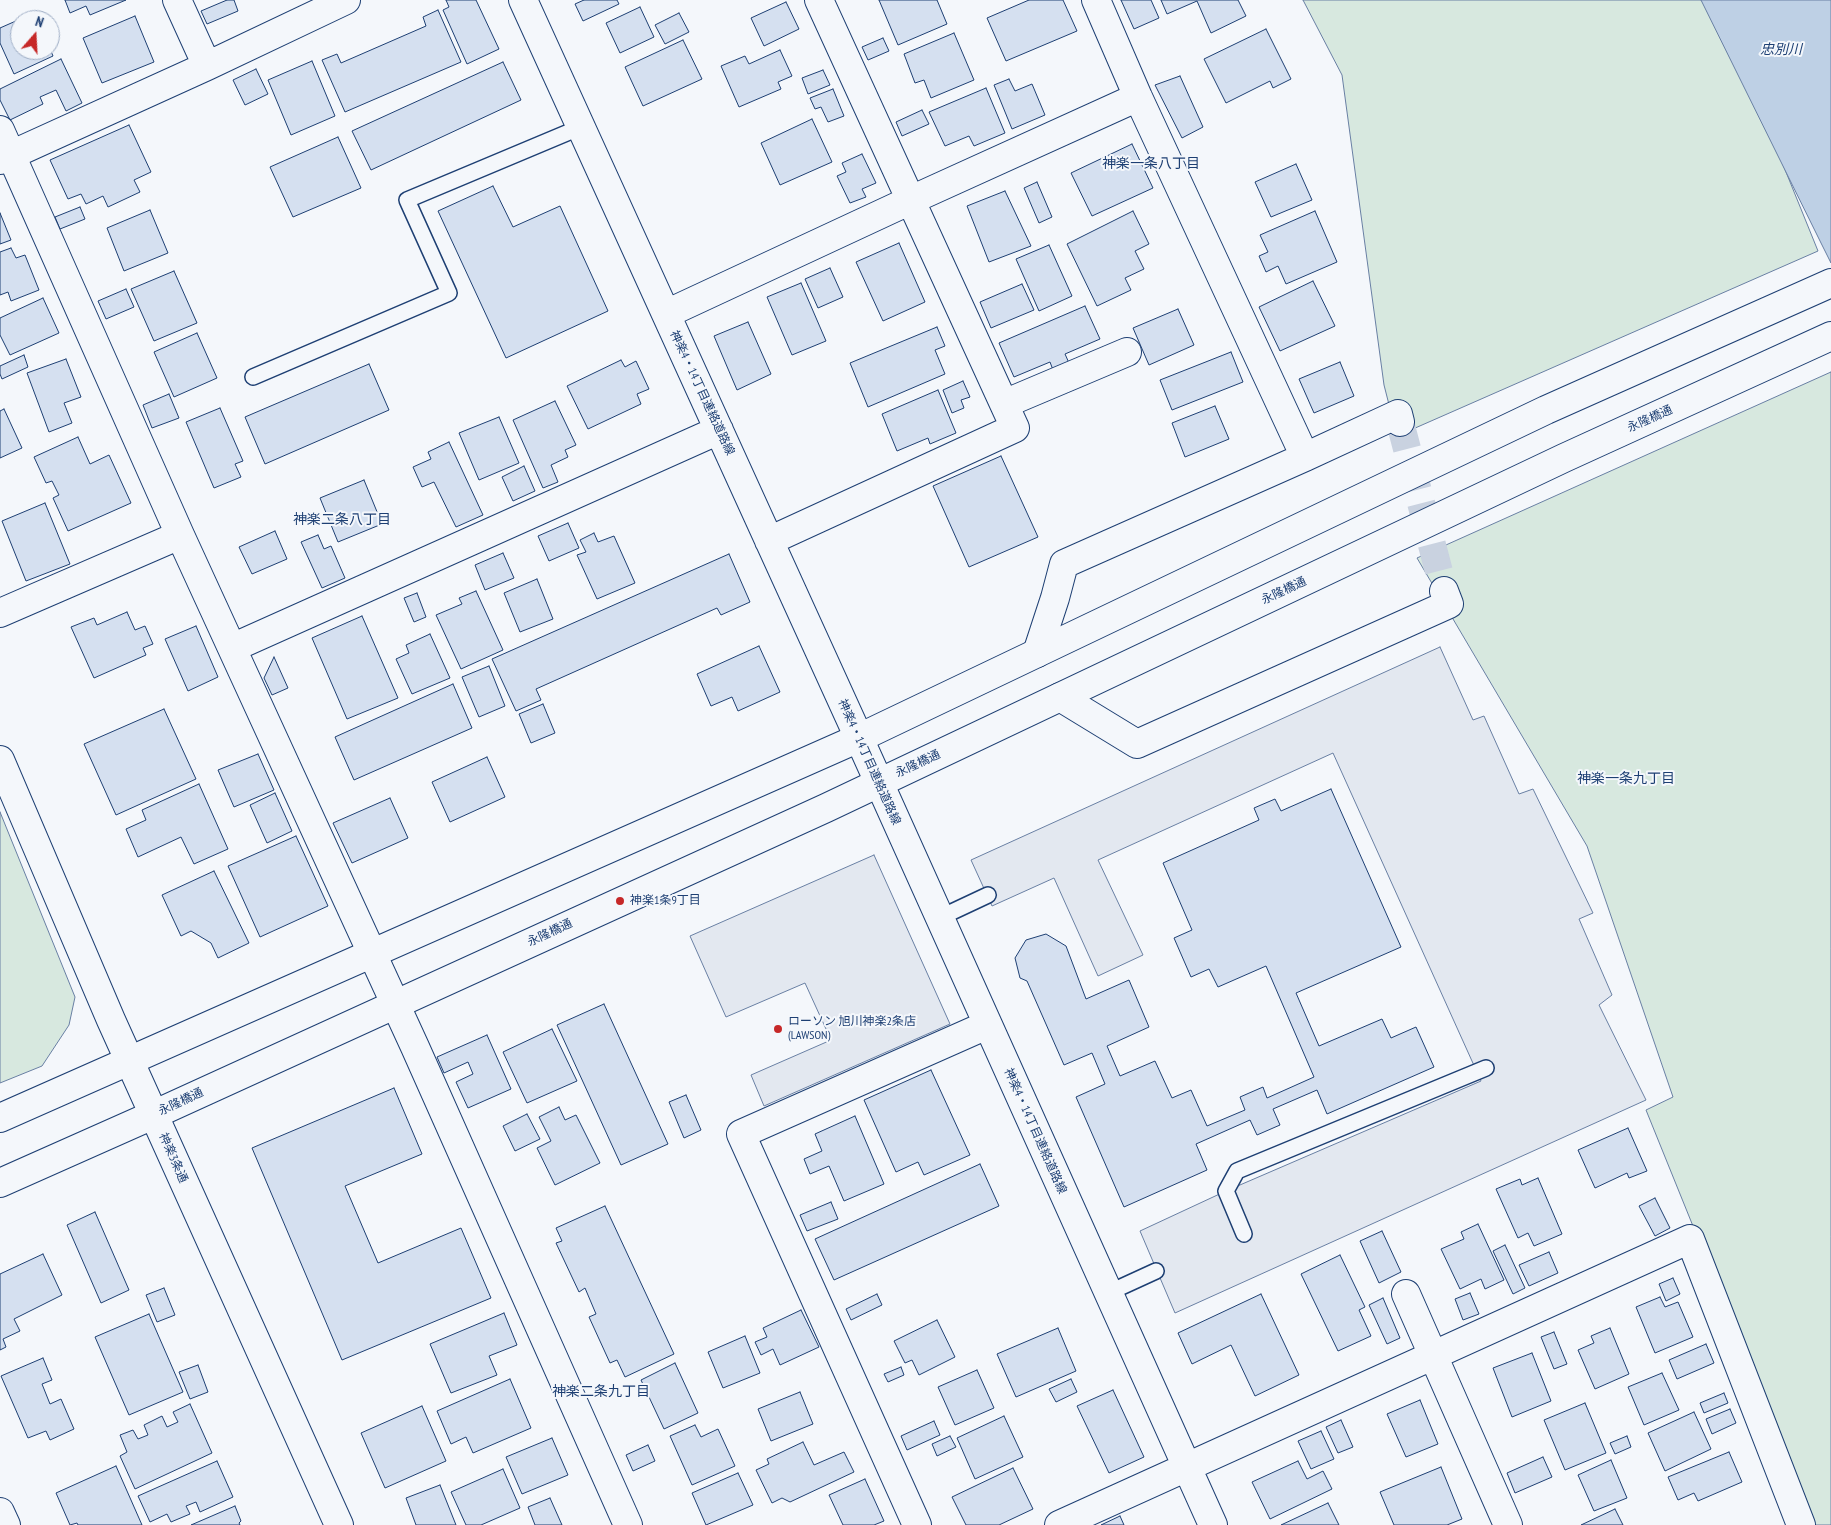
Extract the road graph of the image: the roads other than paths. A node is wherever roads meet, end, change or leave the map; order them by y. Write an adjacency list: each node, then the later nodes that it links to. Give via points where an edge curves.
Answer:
1 (178, 0): 6 (street)
2 (346, 0): 6 (street)
3 (523, 0): 8 (street, 神楽4・14丁目連絡道路線)
4 (819, 0): 11 (street)
5 (1096, 0): 7 (street)
6 (207, 66): 10 (street)
7 (1138, 97): 11 (street); 20 (street)
8 (580, 127): 13 (street, 神楽4・14丁目連絡道路線); 16 (lane, via 407,200 449,293)
9 (0, 130): 10 (street)
10 (6, 157): 21 (street)
11 (911, 200): 13 (street); 17 (street)
12 (1831, 283): 26 (street, via 1546,410)
13 (666, 314): 19 (street, 神楽4・14丁目連絡道路線)
14 (1831, 336): 27 (street, 永隆橋通, via 1564,458)
15 (1127, 352): 17 (street)
16 (253, 377)
17 (1004, 404): 22 (street, via 1015,428)
18 (1400, 422): 20 (street, via 1398,414)
19 (719, 430): 22 (street, 神楽4・14丁目連絡道路線); 25 (street)
20 (1305, 457): 26 (street, via 1064,564)
21 (180, 534): 24 (street); 25 (street)
22 (769, 541): 28 (street, 神楽4・14丁目連絡道路線)
23 (1444, 591): 27 (street, via 1449,604 1137,744)
24 (0, 613)
25 (232, 648): 33 (street)
26 (1038, 653): 28 (street)
27 (1060, 697): 30 (street, 永隆橋通)
28 (859, 738): 30 (street, 神楽4・14丁目連絡道路線); 33 (street)
29 (0, 760): 36 (street, 神楽3条通)
30 (878, 783): 32 (street, 神楽4・14丁目連絡道路線); 34 (street, 永隆橋通)
31 (988, 895): 32 (lane)
32 (939, 918): 35 (street, 神楽4・14丁目連絡道路線)
33 (372, 953): 34 (street); 36 (street)
34 (395, 1004): 38 (street, 永隆橋通); 48 (street)
35 (988, 1025): 43 (street, 神楽4・14丁目連絡道路線); 51 (street, via 741,1134)
36 (129, 1060): 38 (street, 神楽3条通); 39 (street)
37 (1486, 1068): 41 (lane, via 1237,1171 1226,1191)
38 (153, 1115): 40 (street, 永隆橋通); 50 (street, 神楽3条通)
39 (0, 1118)
40 (0, 1182)
41 (1244, 1234)
42 (1156, 1271): 43 (lane)
43 (1108, 1292): 46 (street, 神楽4・14丁目連絡道路線)
44 (1406, 1294): 45 (street)
45 (1433, 1356): 46 (street); 54 (street); 55 (street, via 1690,1238)
46 (1187, 1467): 52 (street); 53 (street, 神楽4・14丁目連絡道路線)
47 (0, 1512): 49 (street)
48 (624, 1524)
49 (6, 1525)
50 (339, 1525)
51 (917, 1525)
52 (1059, 1525)
53 (1213, 1525)
54 (1508, 1525)
55 (1801, 1525)

